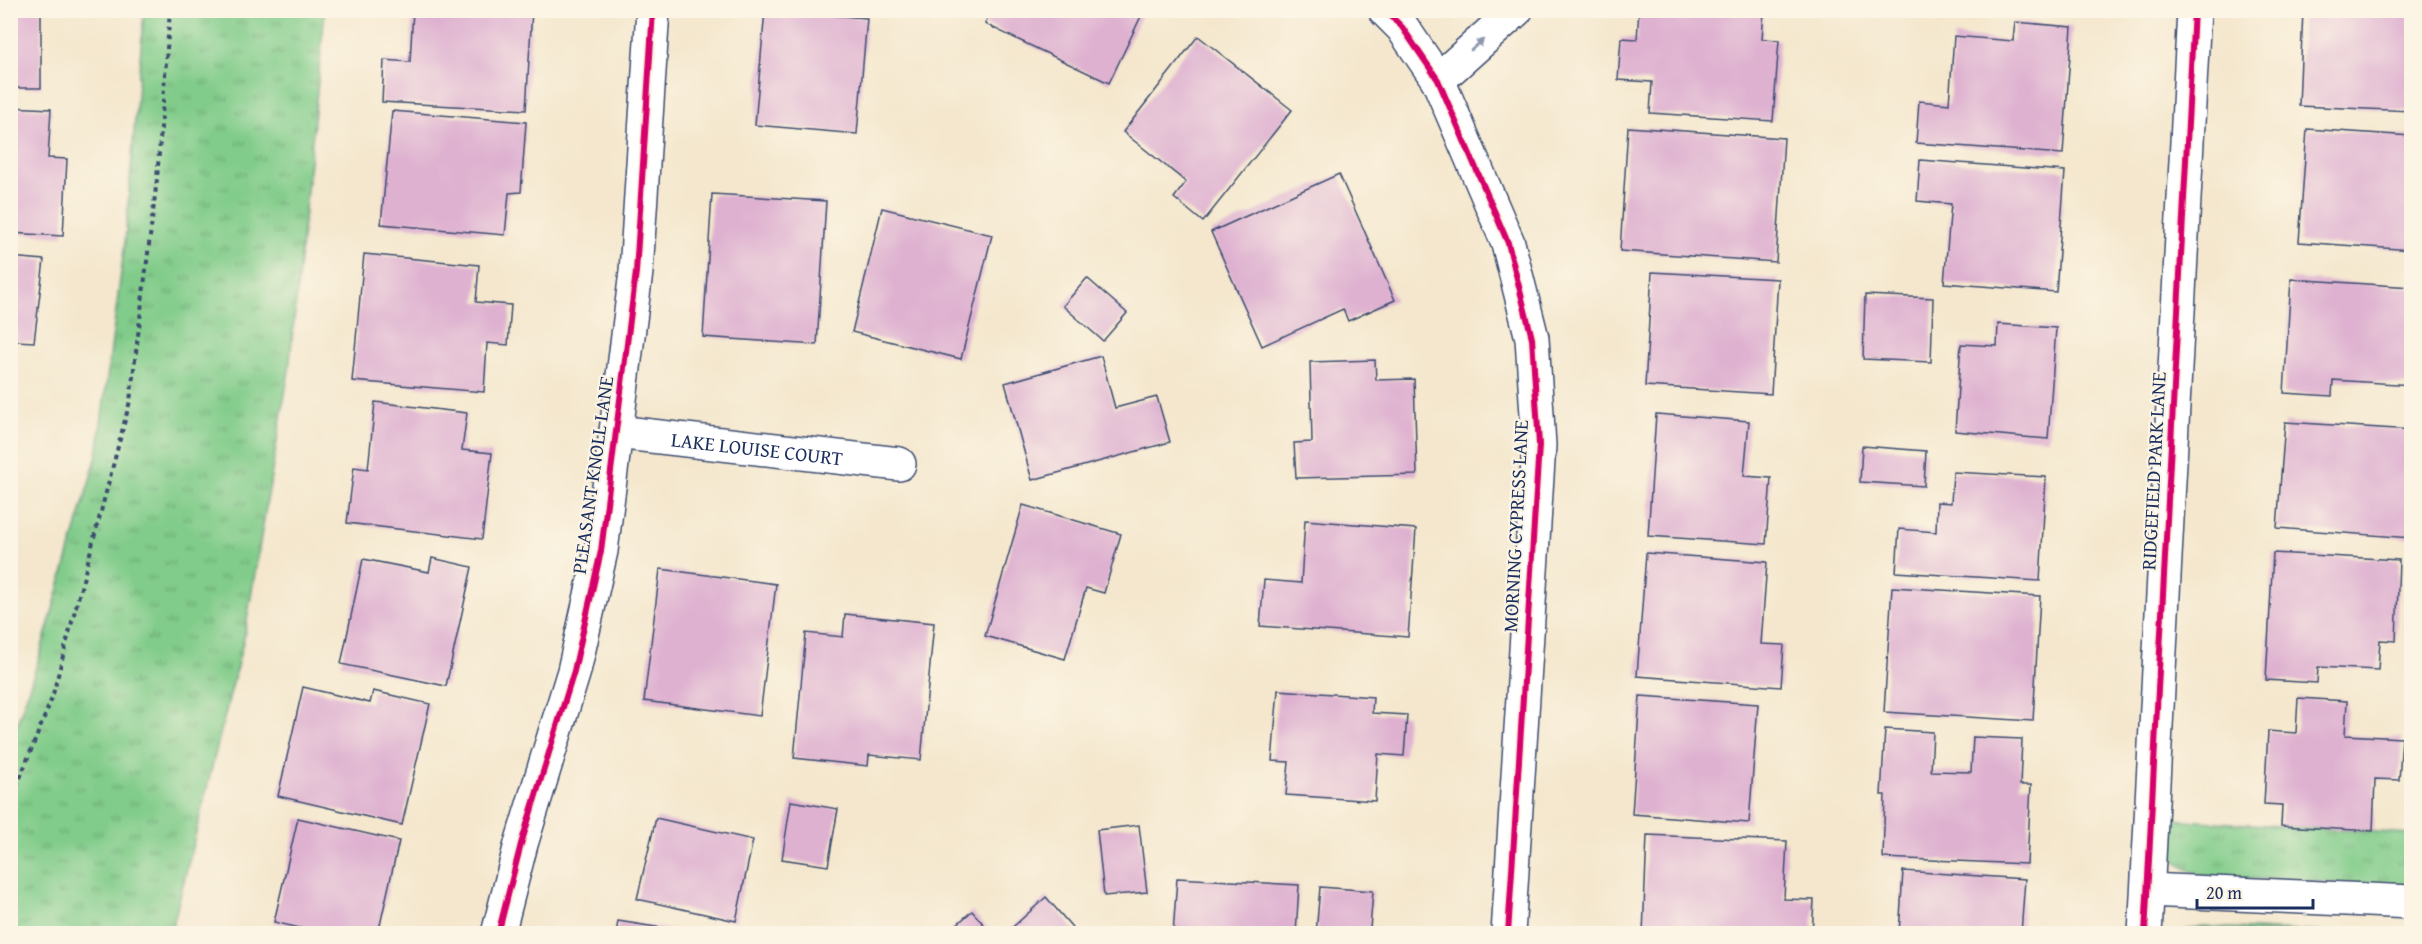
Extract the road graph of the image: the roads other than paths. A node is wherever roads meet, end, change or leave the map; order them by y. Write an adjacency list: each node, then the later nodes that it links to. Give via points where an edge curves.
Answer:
1 (653, 10): 6 (street, PLEASANT KNOLL LANE, via 636,272)
2 (1385, 10): 5 (street, MORNING CYPRESS LANE, via 1402,27)
3 (1516, 10): 5 (street, one-way to 3)
4 (2193, 10): 8 (street, RIDGEFIELD PARK LANE)
5 (1438, 80): 11 (street, MORNING CYPRESS LANE, via 1508,243 1532,338 1539,445)
6 (616, 432): 7 (street, LAKE LOUISE COURT); 10 (street, PLEASANT KNOLL LANE, via 601,551 574,671)
7 (899, 464)
8 (2148, 890): 9 (street); 12 (street, RIDGEFIELD PARK LANE)
9 (2412, 902)
10 (498, 933)
11 (1508, 933)
12 (2145, 933)

